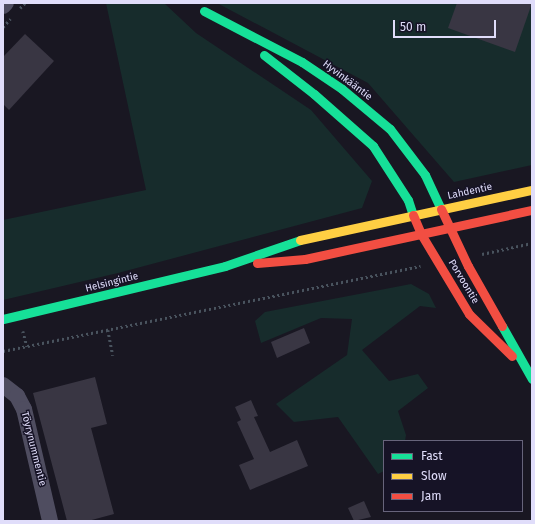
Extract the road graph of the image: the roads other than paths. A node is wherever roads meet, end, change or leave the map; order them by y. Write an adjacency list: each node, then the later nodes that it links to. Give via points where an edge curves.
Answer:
1 (6, 3): 3 (street)
2 (194, 3): 4 (main road, Hyvinkääntie)
3 (3, 6)
4 (204, 11): 6 (main road, Hyvinkääntie, via 302,62 342,89 390,129 425,175); 8 (main road, Hyvinkääntie, via 290,74 373,146 408,200)
5 (532, 190): 6 (main road, Lahdentie)
6 (441, 209): 8 (main road, Lahdentie); 9 (main road, Porvoontie)
7 (532, 210): 9 (main road)
8 (413, 215): 10 (main road, Porvoontie); 11 (main road, Helsingintie, via 300,240)
9 (448, 227): 10 (main road); 13 (main road, Porvoontie, via 463,258 512,340)
10 (421, 234): 11 (main road, Helsingintie, via 305,260); 13 (main road, Porvoontie, via 469,314)
11 (225, 266): 12 (main road, Helsingintie)
12 (3, 319)
13 (524, 368): 14 (main road, Porvoontie)
14 (532, 379)
15 (3, 385): 16 (street, Töyrynummentie, via 17,396 24,409)
16 (50, 521)

